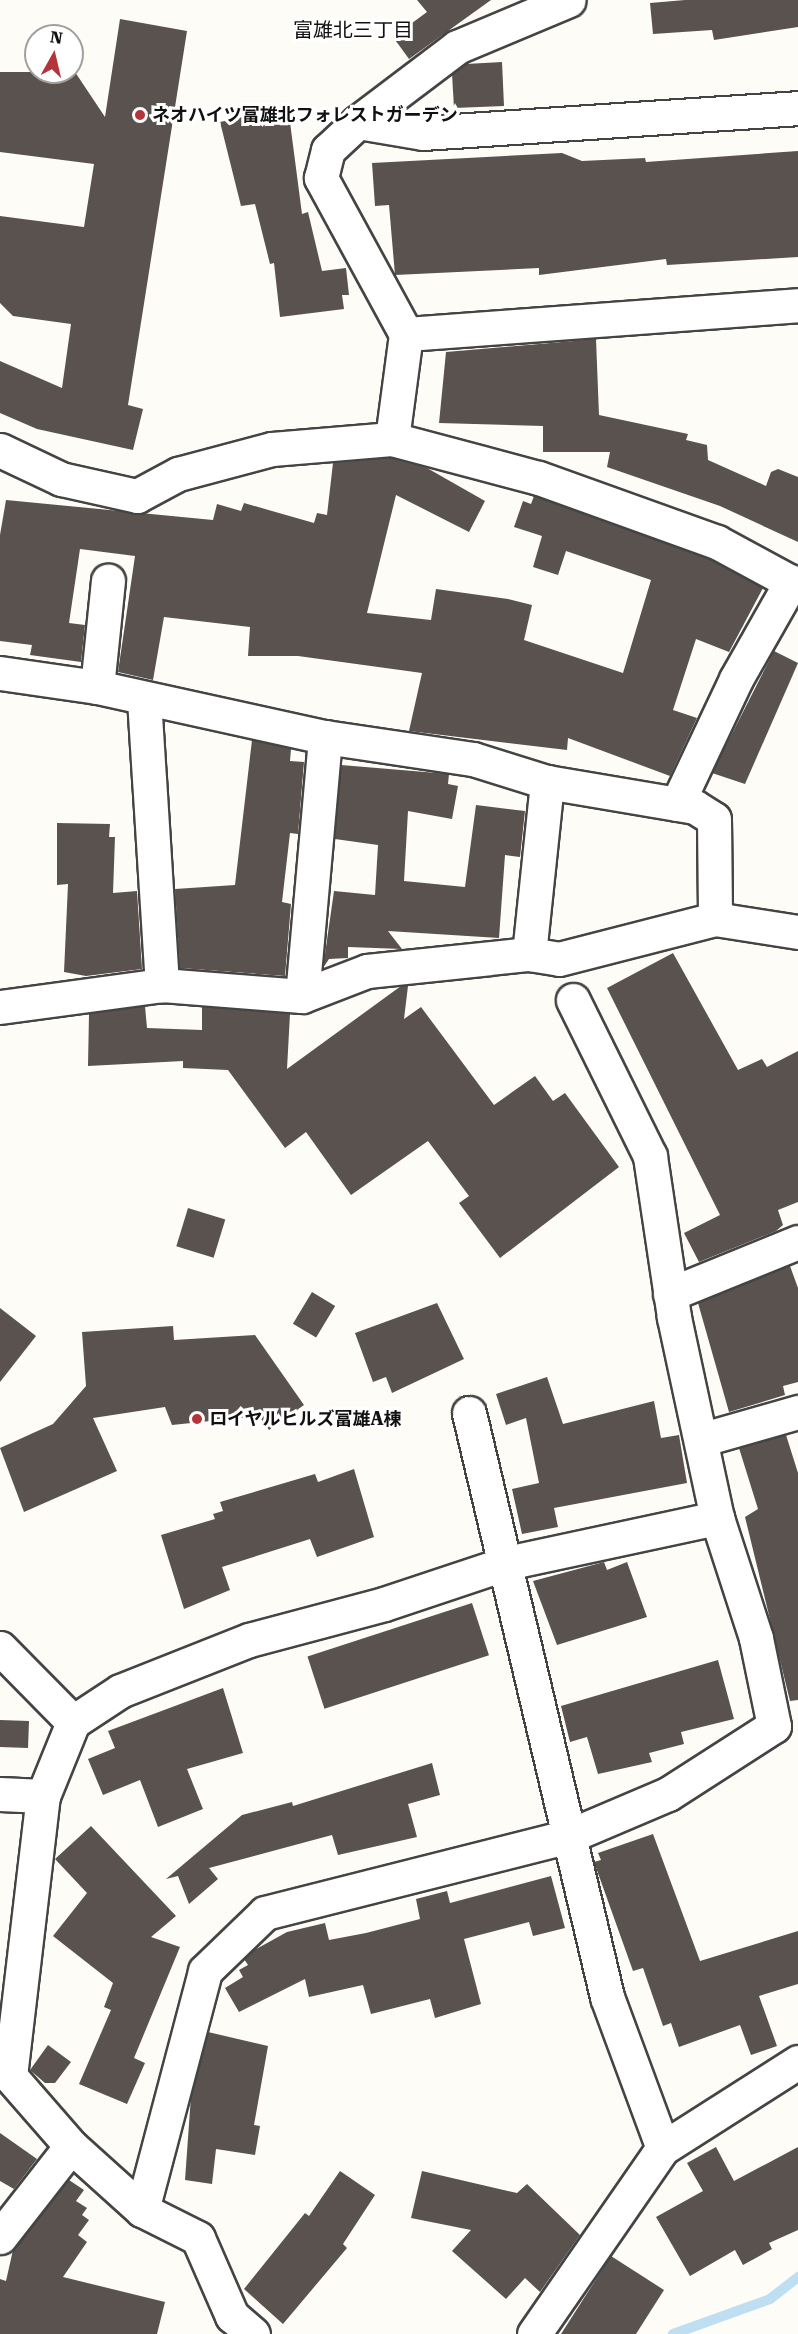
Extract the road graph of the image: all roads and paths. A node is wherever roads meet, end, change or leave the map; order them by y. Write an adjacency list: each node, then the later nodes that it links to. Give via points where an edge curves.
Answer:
1 (569, 0): 3 (street, via 457,47)
2 (798, 108): 3 (street, via 423,133)
3 (358, 122): 5 (street, via 328,150 321,178)
4 (798, 305): 5 (street)
5 (406, 334): 6 (street)
6 (392, 439): 7 (street, via 272,448 178,474 136,496 61,479); 9 (street, via 539,478 706,538)
7 (0, 450)
8 (108, 581): 11 (street)
9 (794, 584): 15 (street, via 735,679)
10 (0, 673): 11 (street)
11 (97, 687): 12 (street)
12 (144, 699): 13 (street); 19 (street)
13 (326, 738): 14 (street, via 473,759); 20 (street)
14 (547, 782): 15 (street); 18 (street)
15 (677, 804): 16 (street, via 714,819)
16 (715, 919): 17 (street); 18 (street, via 559,959)
17 (798, 932)
18 (529, 954): 20 (street, via 367,971)
19 (162, 985): 20 (street); 22 (street)
20 (302, 996)
21 (573, 1000): 24 (street, via 650,1156)
22 (0, 1007)
23 (798, 1242): 24 (street)
24 (670, 1294): 27 (street)
25 (798, 1412): 27 (street)
26 (469, 1413): 29 (street)
27 (703, 1439): 28 (street)
28 (717, 1518): 29 (street); 34 (street, via 756,1638 774,1726 668,1794)
29 (507, 1563): 31 (street, via 384,1604 249,1640 120,1690); 34 (street)
30 (0, 1648): 31 (street)
31 (73, 1722): 33 (street)
32 (0, 1794): 33 (street)
33 (43, 1796): 36 (street, via 10,2076)
34 (569, 1836): 37 (street, via 607,1997); 38 (street, via 266,1913 205,1971)
35 (798, 2062): 37 (street)
36 (71, 2146): 38 (street); 39 (street)
37 (663, 2148): 41 (street)
38 (142, 2210): 40 (street, via 198,2238 232,2316)
39 (0, 2237)
40 (253, 2334)
41 (534, 2334)

